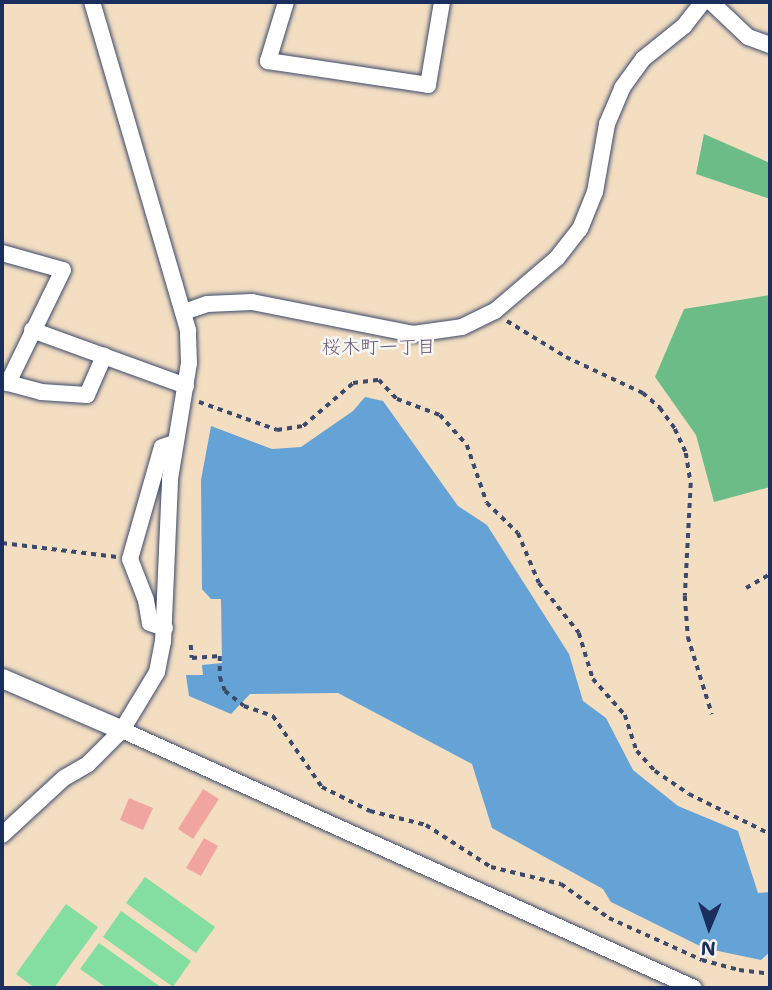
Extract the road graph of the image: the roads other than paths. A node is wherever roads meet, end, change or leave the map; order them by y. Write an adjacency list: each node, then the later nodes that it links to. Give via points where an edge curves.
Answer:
1 (92, 2): 8 (street)
2 (286, 2): 3 (street, via 268,61 428,86)
3 (442, 2)
4 (703, 2): 8 (street, via 691,19 643,60 622,88 607,124 595,192 580,229 557,258 495,311 462,327 412,334 252,302 207,304)
5 (711, 2): 6 (street, via 748,37)
6 (770, 45)
7 (2, 253): 9 (street, via 63,270)
8 (184, 312): 12 (street, via 190,346)
9 (32, 330): 10 (street); 11 (street)
10 (104, 356): 11 (street, via 87,395 41,393); 12 (street)
11 (5, 381)
12 (185, 391): 13 (street)
13 (174, 443): 14 (street); 14 (street, via 162,447 130,559 150,623)
14 (165, 628): 16 (street, via 157,672)
15 (2, 678): 16 (street)
16 (122, 730): 17 (street); 18 (street)
17 (2, 835)
18 (694, 988)

